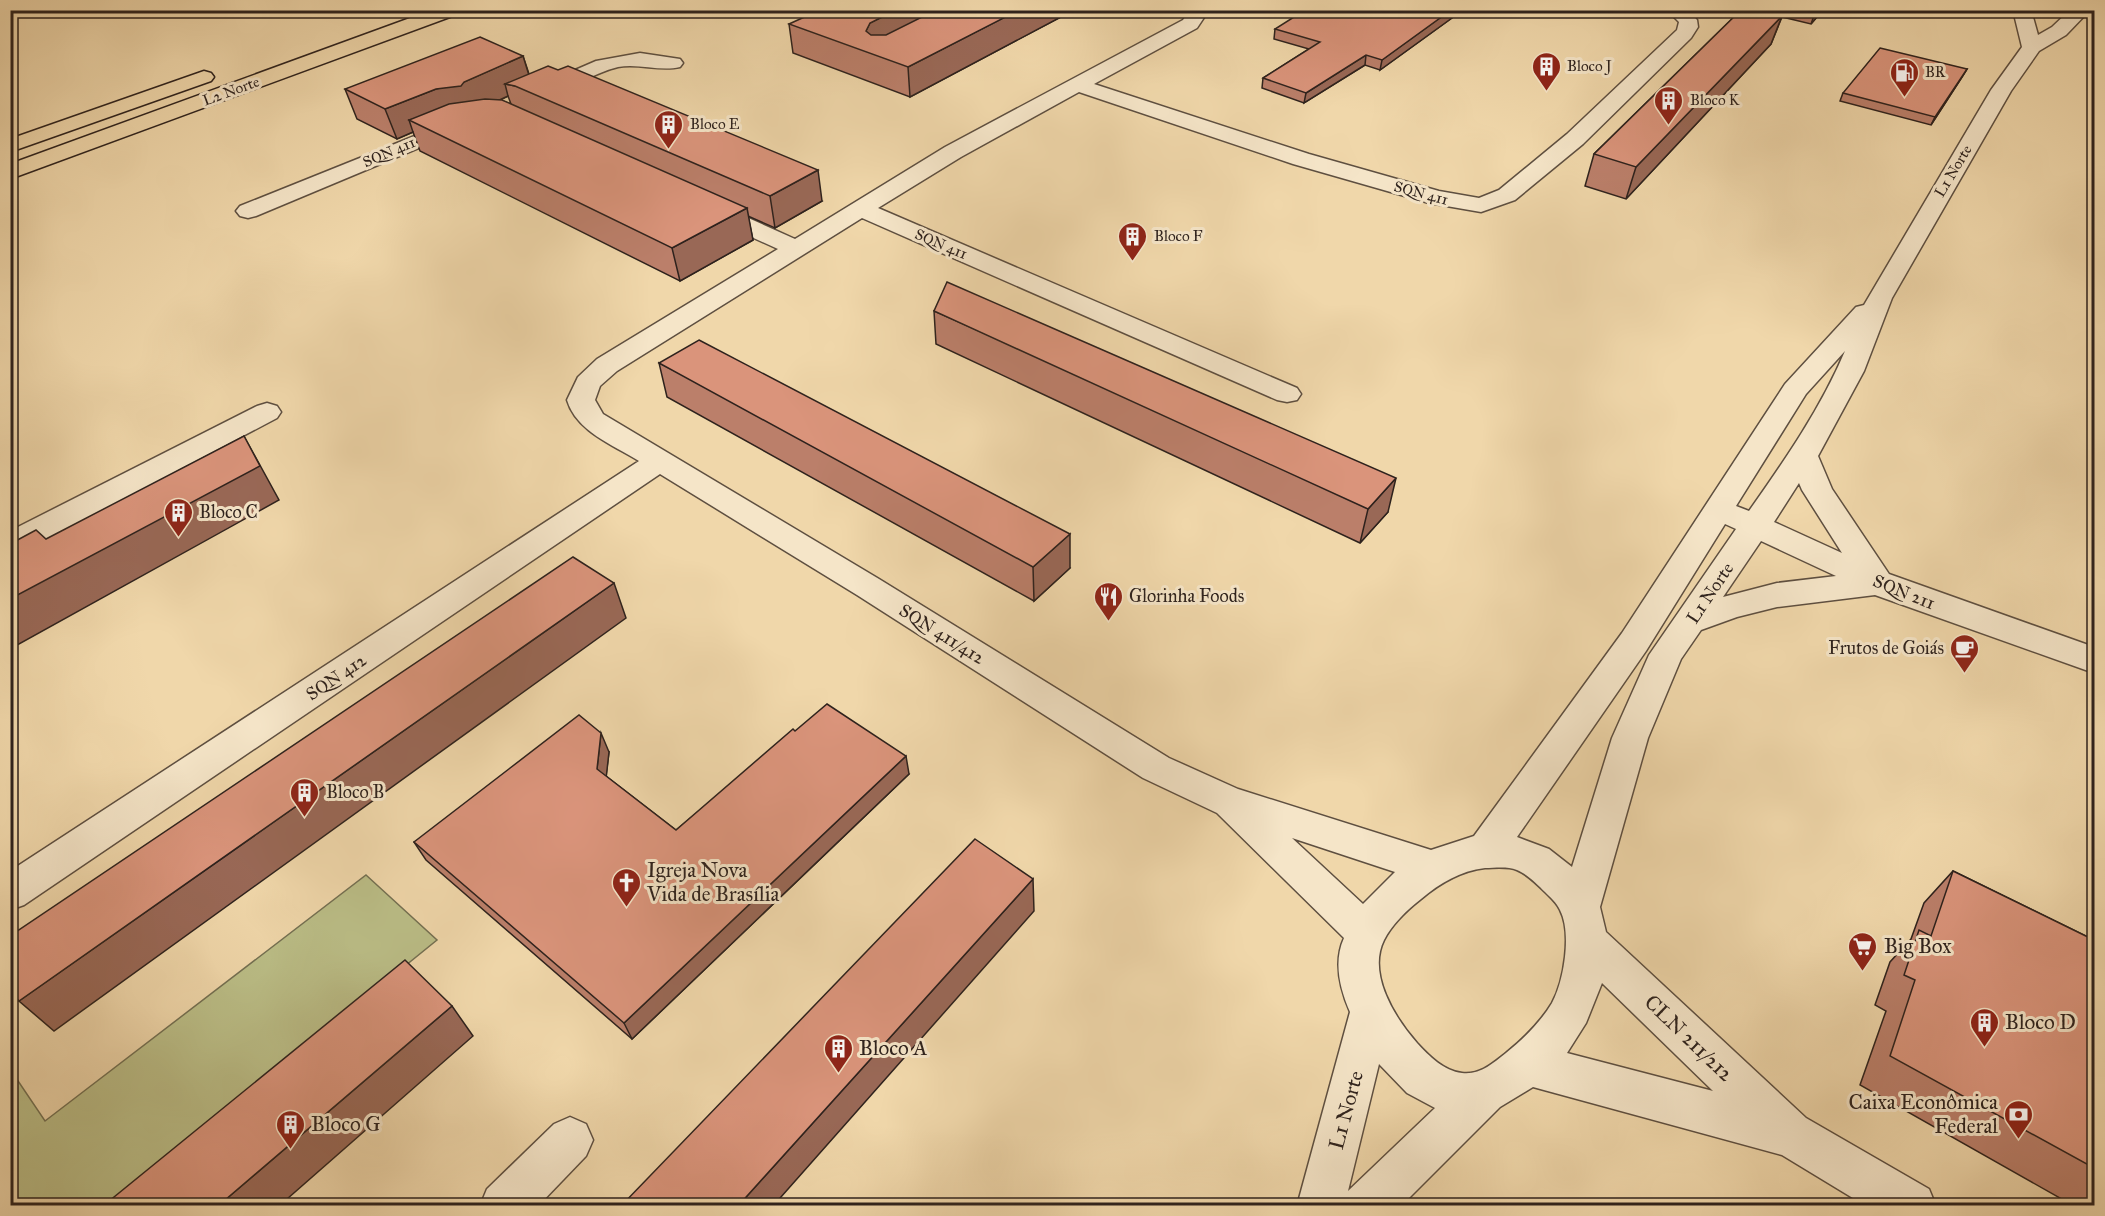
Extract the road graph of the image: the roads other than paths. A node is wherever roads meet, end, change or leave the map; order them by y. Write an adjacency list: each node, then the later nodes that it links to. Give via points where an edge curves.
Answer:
1 (451, 10): 10 (main road, L2 Norte)
2 (1200, 10): 11 (street, via 1191,24)
3 (1676, 10): 11 (street, SQN 411, via 1688,20 1684,34 1575,139 1508,195 1481,205 1437,198 1301,159)
4 (2022, 10): 6 (street)
5 (2081, 10): 6 (street, L1 Norte, via 2059,32)
6 (2032, 47): 20 (street, L1 Norte, via 2001,90)
7 (248, 61): 10 (main road, via 260,63 262,72)
8 (673, 63): 12 (street, via 638,59 601,66)
9 (227, 69): 14 (main road, L2 Norte)
10 (257, 81): 15 (main road, L2 Norte)
11 (1078, 85): 17 (street)
12 (526, 99)
13 (472, 122): 18 (street, SQN 411, via 437,132)
14 (10, 146)
15 (10, 172)
16 (689, 200): 19 (street)
17 (859, 208): 19 (street); 21 (street, SQN 411)
18 (248, 211)
19 (798, 249): 24 (street, via 607,365 588,383 581,400 584,410)
20 (1879, 298): 23 (street, L1 Norte, via 1850,371); 25 (street, L1 Norte, via 1795,390)
21 (1287, 394)
22 (267, 412): 27 (street)
23 (1803, 456): 26 (street, L1 Norte); 28 (street, via 1822,498)
24 (661, 460): 31 (street, SQN 411/412, via 1156,768); 34 (street, SQN 412)
25 (1719, 510): 26 (street, SQN 211); 32 (street, L1 Norte, via 1634,642)
26 (1755, 525): 28 (street, SQN 211); 29 (street, L1 Norte)
27 (10, 545)
28 (1878, 583): 29 (street, via 1777,596); 30 (street, SQN 211)
29 (1691, 621): 35 (street, L1 Norte, via 1666,655 1630,738)
30 (2094, 660)
31 (1227, 801): 33 (street, SQN 411/412); 36 (street, SQN 411/412)
32 (1485, 851): 33 (street, CLN 211/212, via 1462,855); 35 (street, CLN 211/212, via 1521,854 1544,865 1561,881)
33 (1434, 868): 36 (street, CLN 211/212, via 1384,907)
34 (10, 893)
35 (1584, 924): 38 (street, L1 Norte, via 1581,979 1572,1008 1554,1036); 40 (street, CLN 211/212)
36 (1365, 933): 37 (street, via 1359,959 1363,994)
37 (1371, 1014): 39 (street, via 1401,1058 1431,1085 1461,1095); 43 (street, L1 Norte)
38 (1527, 1064): 39 (street, L1 Norte); 40 (street, CLN 211/212)
39 (1484, 1093): 44 (street)
40 (1790, 1134): 45 (street, CLN 211/212)
41 (570, 1140): 42 (street)
42 (504, 1206)
43 (1321, 1206)
44 (1366, 1206)
45 (1911, 1206)

